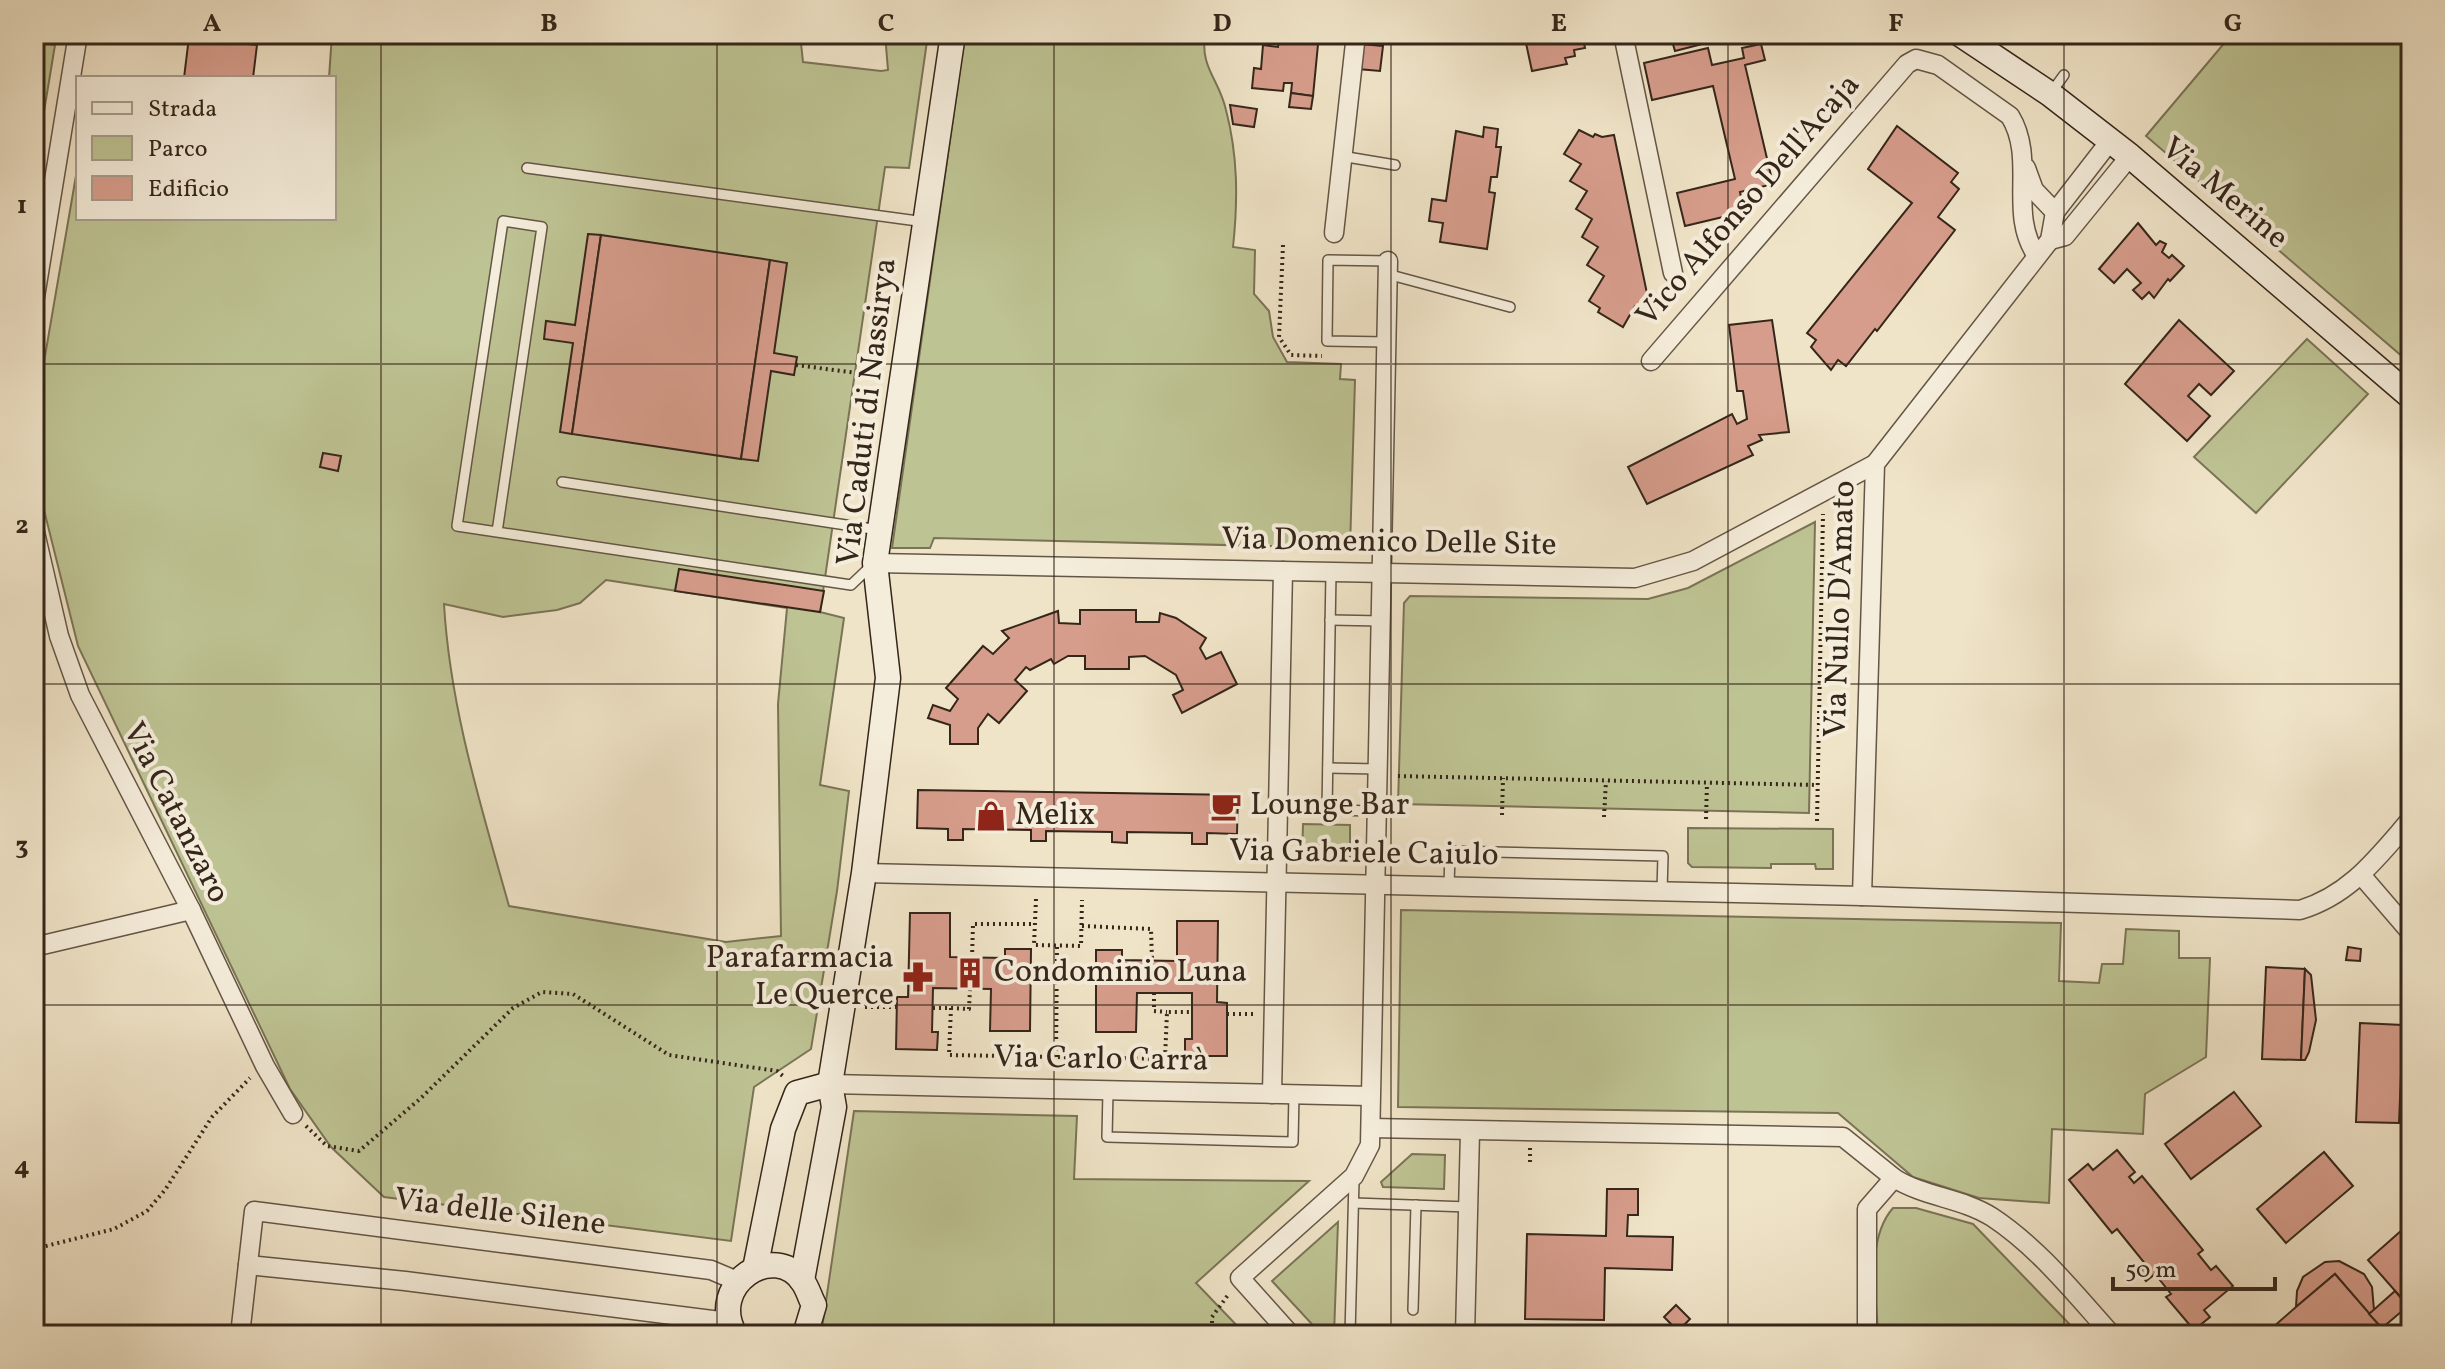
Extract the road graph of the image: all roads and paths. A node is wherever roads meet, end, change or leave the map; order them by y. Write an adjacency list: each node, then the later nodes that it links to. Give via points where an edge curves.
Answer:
1 (78, 34): 22 (street)
2 (953, 34): 15 (street, Via Caduti di Nassirya)
3 (1356, 34): 10 (street)
4 (1623, 34): 21 (street)
5 (1890, 34): 8 (path)
6 (1960, 34): 7 (street, Via Merine)
7 (1979, 42): 9 (street, Via Merine, via 2057,84)
8 (1913, 44)
9 (2120, 148): 14 (street, Via Nullo D'Amato); 17 (street, Via Nullo D'Amato, via 2065,236); 29 (street, Via Merine)
10 (1341, 156): 12 (lane); 16 (street)
11 (2023, 162): 14 (street, Vico Alfonso Dell'Acaja, via 2034,190); 19 (street, Vico Alfonso Dell'Acaja, via 2023,227); 26 (street, Vico Alfonso Dell'Acaja, via 2010,116 1938,65 1916,59)
12 (1395, 165)
13 (527, 168): 15 (lane)
14 (2055, 212): 17 (street, Via Nullo D'Amato)
15 (925, 222): 28 (street, Via Caduti di Nassirya)
16 (1334, 233)
17 (2050, 240): 19 (street, Via Nullo D'Amato)
18 (1283, 245): 25 (path, via 1279,337 1291,355)
19 (2037, 256): 30 (street, Via Nullo D'Amato)
20 (1388, 267): 23 (lane); 24 (street); 24 (lane, via 1328,260 1327,341)
21 (1673, 273)
22 (34, 303)
23 (1510, 307)
24 (1386, 342): 39 (street)
25 (1333, 356)
26 (1651, 361)
27 (796, 365): 28 (path)
28 (902, 379): 34 (street, Via Caduti di Nassirya)
29 (2411, 397)
30 (1875, 464): 39 (street, Via Domenico Delle Site, via 1693,561 1635,578); 62 (street, Via Nullo D'Amato)
31 (562, 482): 34 (lane)
32 (1823, 514): 47 (path)
33 (34, 528): 65 (street, Via Catanzaro, via 59,636 80,695)
34 (879, 530): 36 (street, Via Caduti di Nassirya)
35 (497, 532): 35 (lane, via 542,227 503,221 457,526); 36 (lane, via 851,585)
36 (875, 563): 37 (street, Via Domenico Delle Site); 56 (street, Via Caduti di Nassirya, via 888,678)
37 (1283, 571): 38 (street, Via Domenico Delle Site); 48 (street)
38 (1331, 572): 39 (street, Via Domenico Delle Site); 40 (lane)
39 (1382, 573): 41 (street)
40 (1330, 620): 41 (lane); 42 (lane)
41 (1382, 621): 43 (street)
42 (1328, 768): 43 (lane); 49 (lane)
43 (1387, 772): 44 (path); 50 (street)
44 (1503, 778): 45 (path); 51 (path)
45 (1606, 781): 46 (path); 52 (path)
46 (1707, 783): 47 (path); 53 (path)
47 (1818, 785): 55 (path)
48 (1278, 809): 49 (lane); 58 (street)
49 (1327, 810): 50 (lane)
50 (1377, 811): 59 (street)
51 (1502, 815)
52 (1604, 817)
53 (1706, 819)
54 (2411, 819): 57 (street, Via Gabriele Caiulo)
55 (1817, 821)
56 (864, 873): 58 (street, Via Gabriele Caiulo); 87 (street, Via Caduti di Nassirya)
57 (2362, 876): 62 (street, Via Gabriele Caiulo, via 2324,903 2300,910); 68 (street)
58 (1276, 883): 59 (street, Via Gabriele Caiulo); 90 (street)
59 (1376, 885): 60 (street, Via Gabriele Caiulo); 92 (street)
60 (1449, 887): 61 (street, Via Gabriele Caiulo); 61 (lane, via 1450,851 1663,856)
61 (1662, 891): 62 (street, Via Gabriele Caiulo)
62 (1862, 896)
63 (1036, 899): 66 (path)
64 (1082, 900): 67 (path)
65 (191, 910): 70 (street); 85 (street, Via Catanzaro)
66 (1035, 924): 69 (path, via 1034,945); 71 (path, via 973,924)
67 (1082, 926): 69 (path, via 1081,946); 72 (path, via 1151,929)
68 (2411, 933)
69 (1057, 945): 83 (path)
70 (34, 947)
71 (972, 958)
72 (1152, 960)
73 (970, 989): 78 (path, via 969,1009)
74 (1154, 993): 79 (path, via 1154,1011)
75 (865, 1007): 76 (path)
76 (897, 1007)
77 (933, 1008): 78 (path)
78 (951, 1008): 83 (path, via 949,1055)
79 (1167, 1012): 80 (path); 84 (path, via 1165,1059)
80 (1192, 1012)
81 (1227, 1014): 82 (path)
82 (1254, 1014)
83 (1056, 1057): 84 (path)
84 (1066, 1057): 86 (path)
85 (265, 1066): 93 (street, Via Catanzaro); 101 (path, via 212,1117 147,1211 114,1229)
86 (1066, 1071)
87 (830, 1084): 88 (street, Via Carlo Carrà); 89 (street); 105 (street, Via Caduti di Nassirya, via 834,1107)
88 (1108, 1091): 90 (street, Via Carlo Carrà); 91 (lane, via 1107,1137 1293,1142)
89 (797, 1093): 93 (path, via 777,1071 669,1055 573,994 542,992 513,1008 359,1151 327,1146); 103 (street)
90 (1272, 1094): 91 (street, Via Carlo Carrà)
91 (1294, 1094): 92 (street, Via Carlo Carrà)
92 (1370, 1096): 94 (street)
93 (293, 1114)
94 (1371, 1128): 95 (street); 96 (street, via 1370,1145)
95 (1470, 1132): 97 (street, via 1843,1137); 100 (street)
96 (1354, 1176): 98 (lane); 104 (street)
97 (1894, 1178): 114 (street, via 1867,1209); 115 (street, via 1913,1190 1990,1216 2034,1250)
98 (1354, 1203): 99 (lane); 112 (lane)
99 (1416, 1205): 100 (lane); 106 (lane)
100 (1468, 1207): 113 (street)
101 (34, 1249)
102 (248, 1265): 103 (street, Via delle Silene, via 254,1211); 107 (street, via 405,1281); 108 (street)
103 (746, 1275): 105 (street, via 772,1266); 107 (street, via 727,1300)
104 (1240, 1278): 110 (path, via 1212,1317); 111 (street)
105 (802, 1280): 109 (street, Via Caduti di Nassirya, via 814,1305)
106 (1413, 1310)
107 (731, 1328)
108 (240, 1335)
109 (805, 1335)
110 (1212, 1335)
111 (1291, 1335)
112 (1350, 1335)
113 (1465, 1335)
114 (1867, 1335)
115 (2112, 1335)

